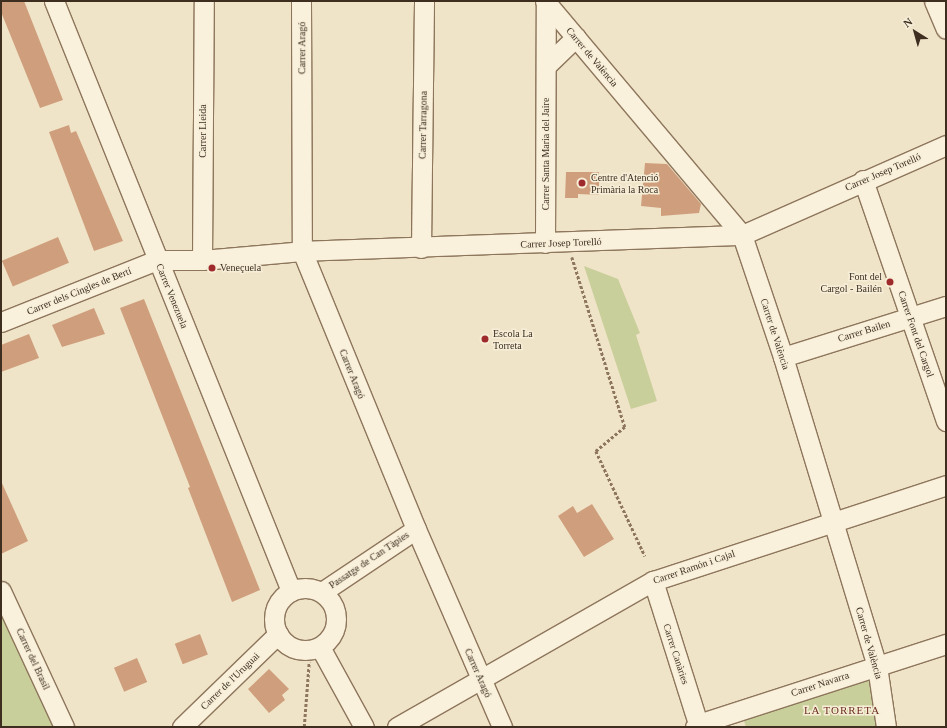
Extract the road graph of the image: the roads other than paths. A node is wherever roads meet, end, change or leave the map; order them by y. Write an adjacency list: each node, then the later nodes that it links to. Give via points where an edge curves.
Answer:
1 (54, 1): 16 (street, Carrer Venezuela)
2 (204, 1): 17 (street, Carrer Lleida)
3 (302, 1): 15 (street, Carrer Aragó)
4 (424, 1): 14 (street, Carrer Tarragona)
5 (934, 1): 7 (street)
6 (545, 2): 8 (street, Carrer de València); 9 (street, Carrer Santa Maria del Jaire)
7 (946, 28)
8 (576, 37): 9 (street); 12 (street, Carrer de València)
9 (547, 65): 13 (street, Carrer Santa Maria del Jaire)
10 (946, 145): 11 (street, Carrer Josep Torelló)
11 (863, 180): 12 (street, Carrer Josep Torelló); 19 (street, Carrer Font del Cargol)
12 (742, 235): 13 (street, Carrer Josep Torelló); 21 (street, Carrer de València)
13 (545, 243): 14 (street, Carrer Josep Torelló)
14 (421, 248): 15 (street, Carrer Josep Torelló)
15 (302, 251): 17 (street, Carrer Josep Torelló); 25 (street, Carrer Aragó)
16 (157, 260): 17 (street, Carrer Josep Torelló); 20 (street, Carrer dels Cingles de Bertí); 28 (street, Carrer Venezuela)
17 (202, 260)
18 (946, 306): 19 (street, Carrer Bailen)
19 (910, 317): 21 (street, Carrer Bailen); 22 (street, Carrer Font del Cargol)
20 (1, 322)
21 (783, 357): 24 (street, Carrer de València)
22 (946, 421)
23 (946, 485): 24 (street, Carrer Ramón i Cajal)
24 (834, 520): 26 (street, Carrer Ramón i Cajal); 33 (street, Carrer de València)
25 (416, 528): 29 (street, Passatge de Can Tàpies); 34 (street, Carrer Aragó)
26 (653, 580): 34 (street, Carrer Ramón i Cajal); 35 (street, Carrer Canàries)
27 (1, 591): 36 (street, Carrer del Brasil)
28 (290, 591): 29 (street, via 302,588); 30 (street, via 279,601 274,612)
29 (322, 592): 32 (street, via 334,606 336,615 331,637)
30 (278, 634): 32 (street, via 288,645 299,650); 37 (street, Carrer de l'Uruguai)
31 (946, 644): 33 (street, Carrer Navarra)
32 (320, 647): 38 (street)
33 (877, 666): 35 (street, Carrer Navarra); 41 (street, Carrer de València)
34 (481, 679): 39 (street, Carrer Ramón i Cajal); 40 (street, Carrer Aragó)
35 (697, 726)
36 (64, 727)
37 (182, 727)
38 (364, 727)
39 (397, 727)
40 (502, 727)
41 (886, 727)

